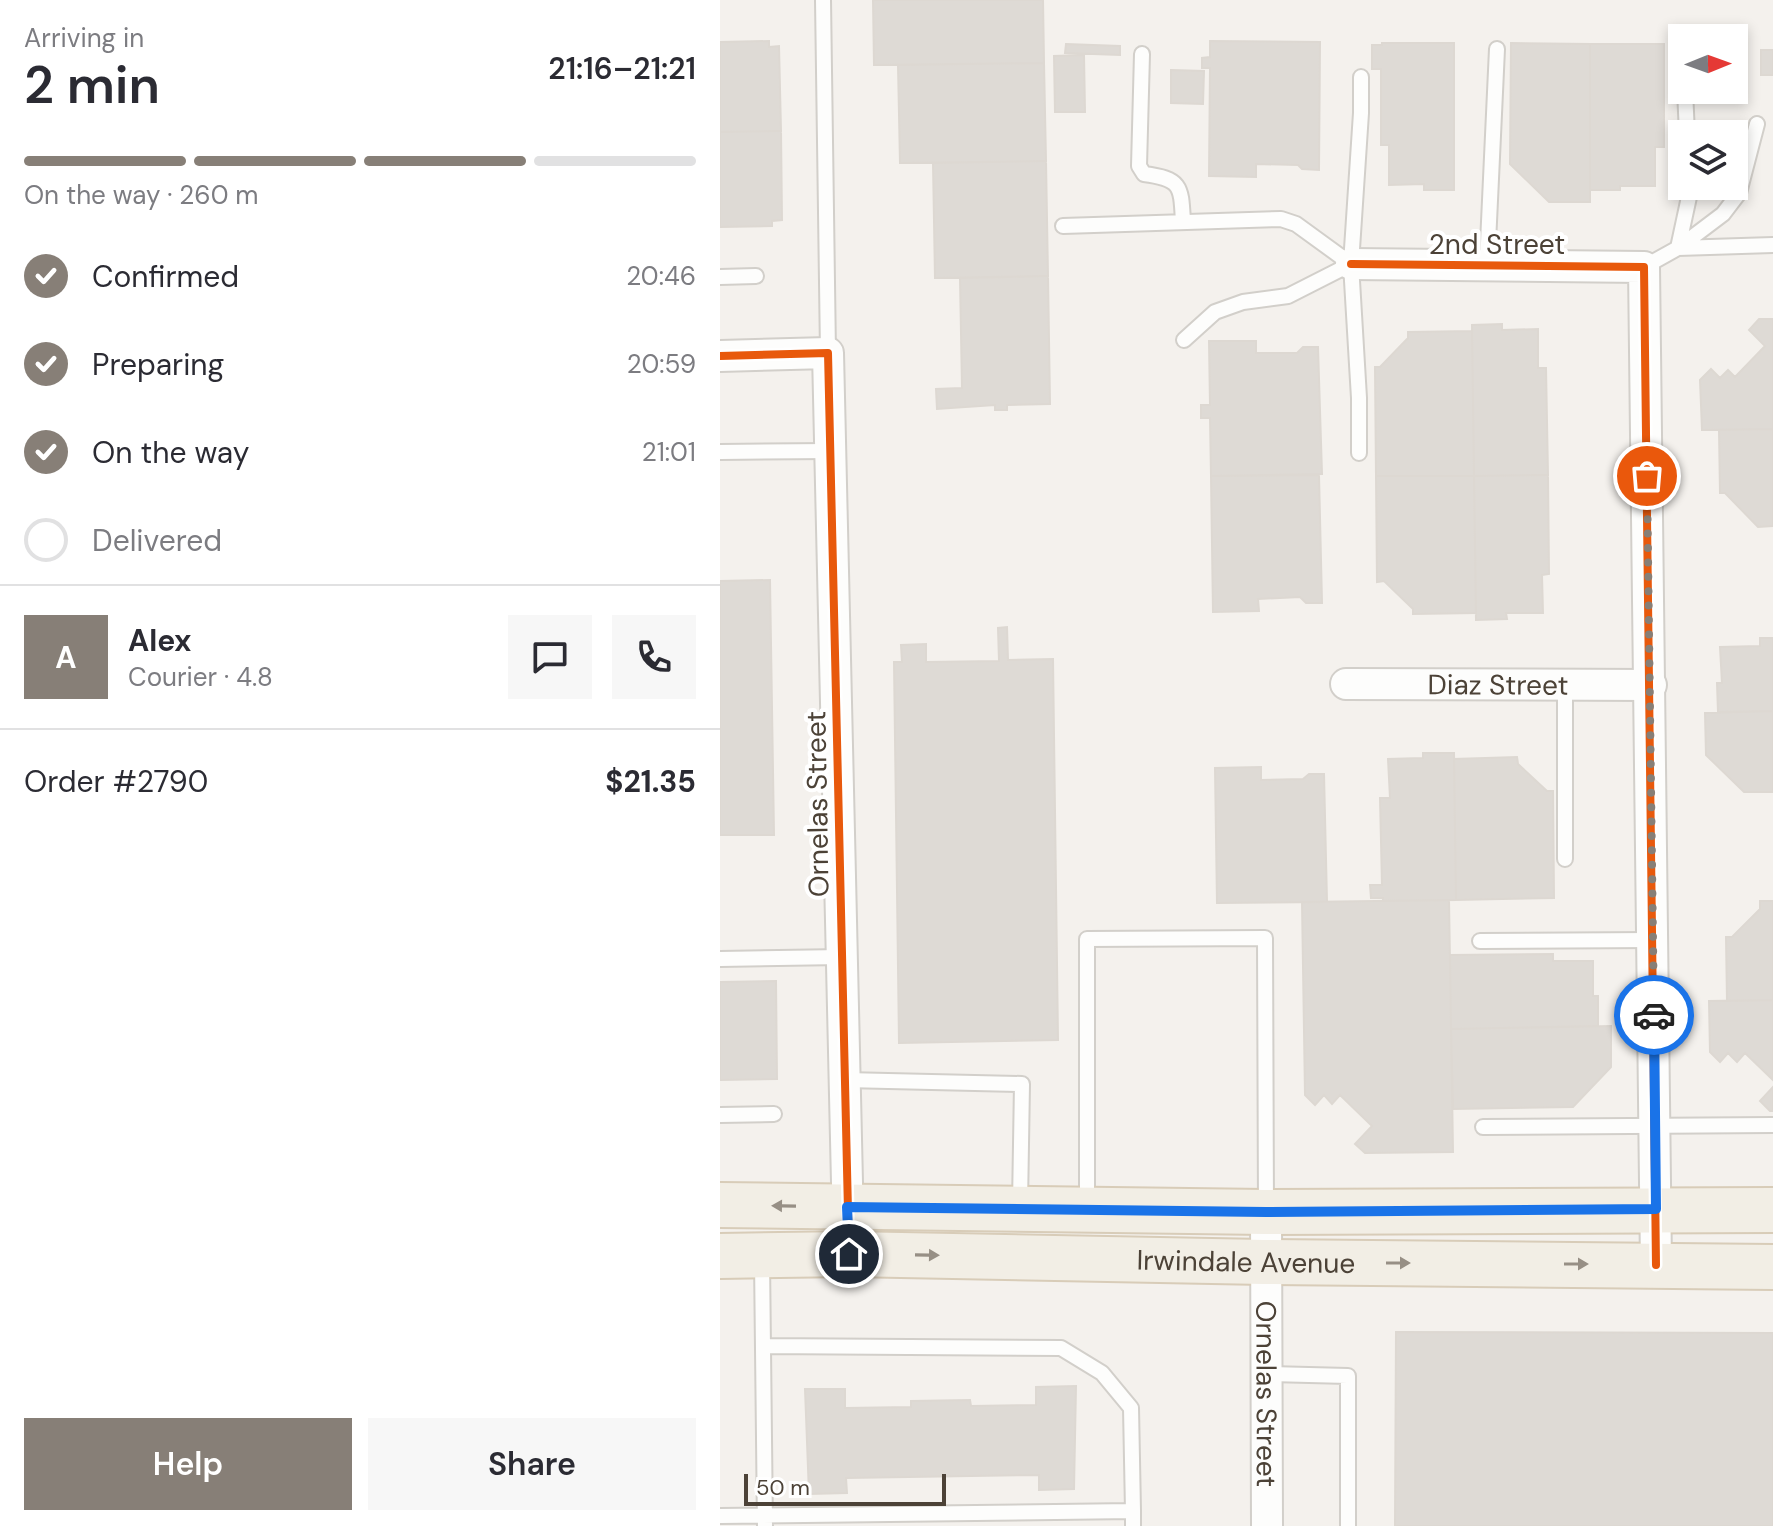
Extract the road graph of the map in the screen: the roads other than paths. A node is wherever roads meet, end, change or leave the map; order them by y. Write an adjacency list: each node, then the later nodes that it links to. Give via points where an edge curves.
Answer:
1 (823, 0): 17 (lane)
2 (1497, 49): 12 (lane)
3 (1142, 54): 7 (lane, via 1139,166 1144,174 1176,182)
4 (1361, 77): 11 (lane)
5 (1757, 124): 10 (lane, via 1739,193 1723,214)
6 (1688, 200): 10 (lane)
7 (1183, 222): 8 (lane); 11 (lane, via 1281,219)
8 (1063, 226)
9 (1773, 245): 10 (lane)
10 (1678, 248): 13 (lane)
11 (1351, 264): 12 (street, 2nd Street); 16 (lane, via 1288,296 1215,312); 21 (lane)
12 (1487, 265): 13 (street, 2nd Street)
13 (1644, 267): 24 (street)
14 (756, 276): 15 (lane)
15 (720, 277)
16 (1184, 340)
17 (828, 353): 18 (street); 19 (street, Ornelas Street)
18 (720, 356)
19 (831, 451): 20 (lane); 28 (street, Ornelas Street)
20 (720, 452)
21 (1359, 453)
22 (1346, 684): 23 (street, Diaz Street)
23 (1565, 685): 24 (street, Diaz Street); 25 (lane)
24 (1651, 685): 26 (street)
25 (1565, 859)
26 (1653, 940): 27 (lane); 33 (street)
27 (1480, 941)
28 (842, 957): 29 (lane); 30 (street, Ornelas Street)
29 (720, 959)
30 (845, 1080): 37 (street, Ornelas Street); 38 (lane, via 1022,1084)
31 (774, 1114): 32 (lane)
32 (720, 1115)
33 (1655, 1125): 34 (lane); 35 (lane); 40 (street)
34 (1773, 1125)
35 (1483, 1127)
36 (720, 1205): 37 (main road, Irwindale Avenue, one-way to 36)
37 (847, 1207): 38 (main road, Irwindale Avenue); 43 (street, Ornelas Street)
38 (1020, 1209): 39 (main road, Irwindale Avenue)
39 (1087, 1209): 42 (main road, Irwindale Avenue); 42 (lane, via 1087,939 1265,938)
40 (1656, 1209): 41 (main road, Irwindale Avenue); 42 (main road, Irwindale Avenue); 46 (street)
41 (1773, 1210)
42 (1266, 1212): 45 (street, Ornelas Street)
43 (849, 1254): 44 (main road, Irwindale Avenue); 45 (main road, Irwindale Avenue, one-way to 45)
44 (741, 1256): 48 (lane)
45 (1264, 1262): 46 (main road, Irwindale Avenue, one-way to 46); 49 (street, Ornelas Street)
46 (1656, 1265): 47 (main road, Irwindale Avenue)
47 (1773, 1267)
48 (763, 1346): 51 (lane, via 1061,1348 1102,1373 1131,1408); 52 (lane)
49 (1265, 1374): 53 (street, Ornelas Street); 54 (lane, via 1348,1376)
50 (720, 1516): 52 (lane)
51 (1133, 1519): 52 (lane)
52 (765, 1520)
53 (1267, 1526)
54 (1348, 1526)

